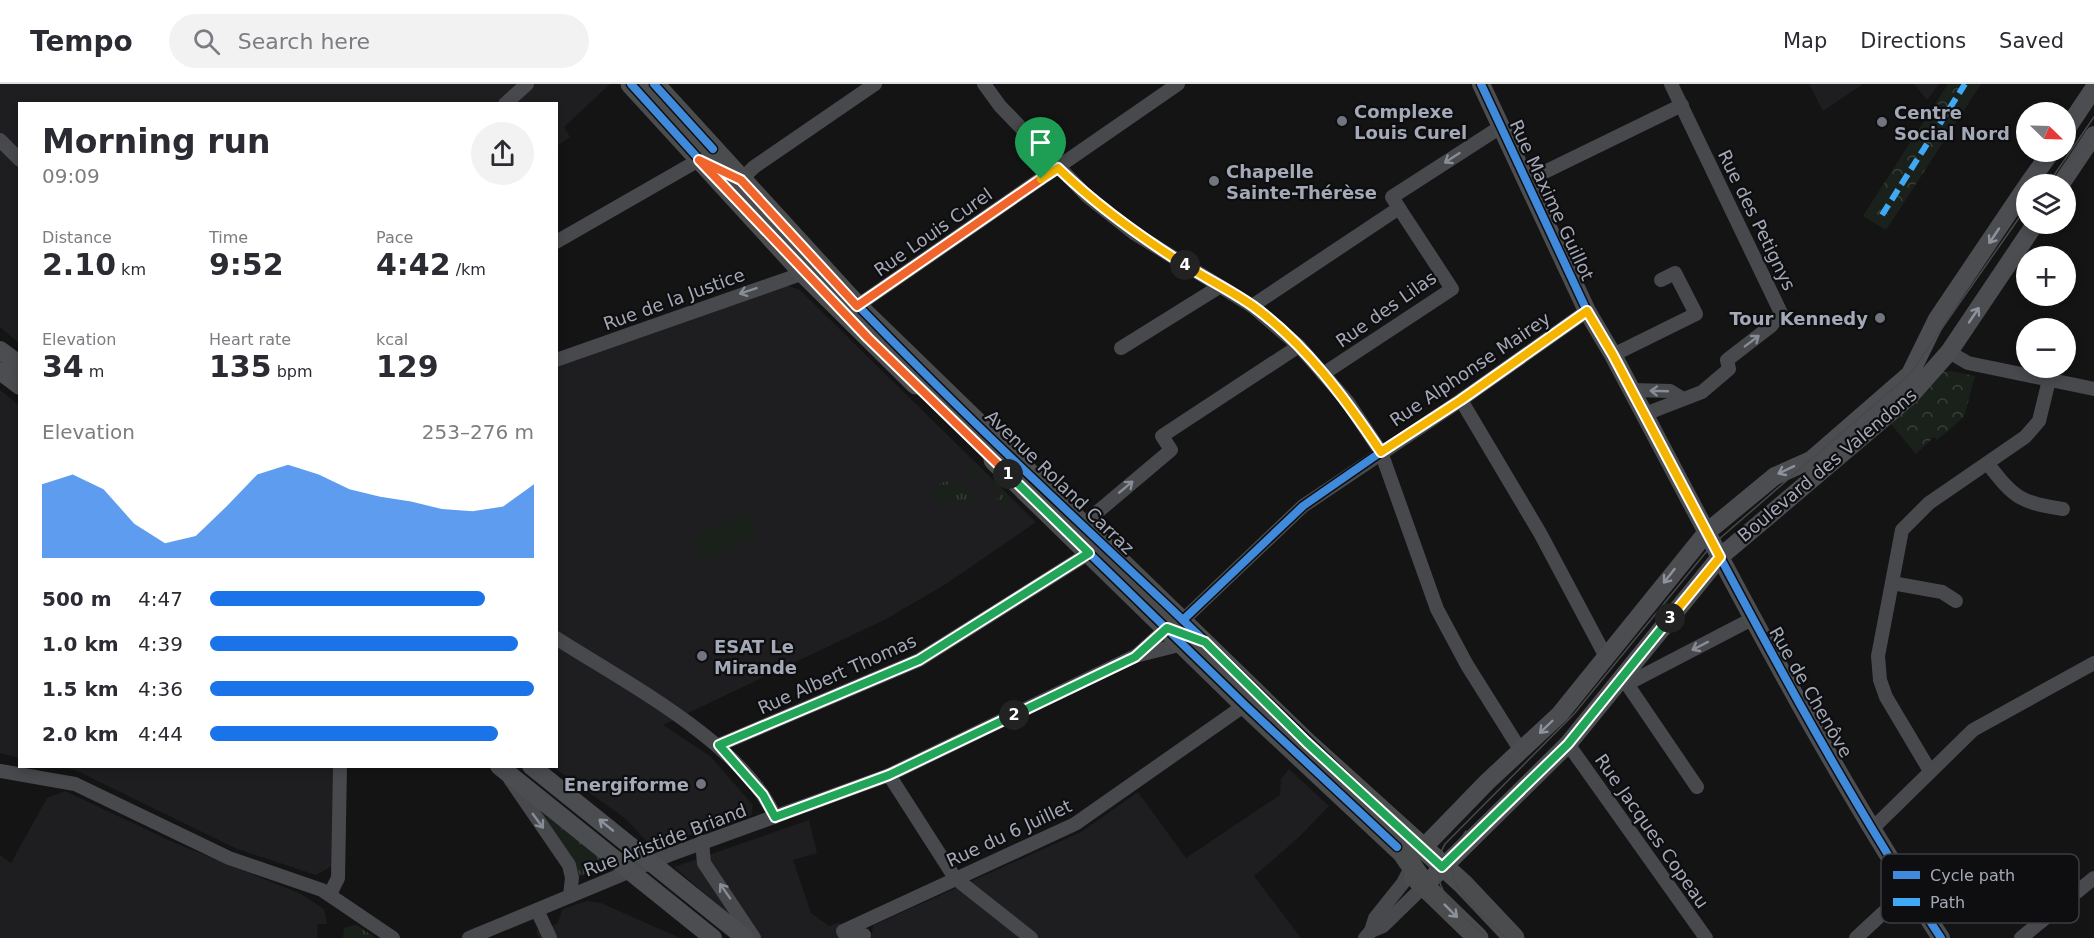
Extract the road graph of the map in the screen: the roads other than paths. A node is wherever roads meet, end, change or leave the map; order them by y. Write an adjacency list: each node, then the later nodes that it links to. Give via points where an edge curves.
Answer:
1 (527, 84): 10 (street)
2 (631, 84): 17 (main road, Avenue Roland Carraz)
3 (654, 84): 20 (main road, Avenue Roland Carraz)
4 (875, 84): 20 (street)
5 (984, 84): 18 (street)
6 (1178, 84): 18 (street, Rue Louis Curel)
7 (1481, 84): 13 (street, Rue Maxime Guillot)
8 (1671, 84): 11 (street, Rue des Petignys)
9 (2094, 88): 12 (street)
10 (507, 102)
11 (1682, 105): 21 (street); 45 (street, Rue des Petignys, one-way to 11, via 1702,392 1729,369 1727,360 1771,326 1781,313)
12 (2076, 115)
13 (1502, 126): 21 (street, Rue Maxime Guillot); 22 (street, one-way to 22)
14 (2094, 135): 19 (street)
15 (0, 140): 16 (street)
16 (18, 158)
17 (699, 160): 20 (main road); 25 (street); 26 (main road, Avenue Roland Carraz)
18 (1058, 168): 28 (street, via 1134,233); 29 (street, Rue Louis Curel)
19 (2068, 174)
20 (741, 180): 29 (main road, Avenue Roland Carraz)
21 (1526, 181): 31 (street, Rue Maxime Guillot)
22 (1395, 202): 30 (street); 40 (street, Rue des Lilas, via 1452,288)
23 (2016, 202): 53 (street, Boulevard des Valendons, one-way to 53, via 1936,320 1910,374 1811,460 1774,476)
24 (2027, 234): 35 (street, Boulevard des Valendons, one-way to 24)
25 (558, 241)
26 (804, 273): 37 (street, Rue de la Justice, one-way to 37); 54 (main road, Avenue Roland Carraz)
27 (1661, 280): 36 (street, via 1676,273 1696,314)
28 (1219, 287): 30 (street); 33 (street)
29 (857, 306): 52 (main road, Avenue Roland Carraz)
30 (1252, 306): 32 (street)
31 (1587, 311): 36 (street, Rue Maxime Guillot); 46 (street, Rue Alphonse Mairey)
32 (1299, 346): 40 (street); 52 (street, one-way to 32, via 1171,450 1162,436)
33 (1121, 348)
34 (0, 350): 38 (street)
35 (1949, 352): 41 (street, via 1968,363); 55 (street, Boulevard des Valendons, via 1910,396)
36 (1613, 355): 44 (street, Rue Maxime Guillot)
37 (558, 359)
38 (18, 364)
39 (0, 371): 42 (street)
40 (1323, 374): 48 (street, via 1347,401)
41 (2049, 380): 43 (street); 50 (street, via 2039,421 2025,437)
42 (18, 384)
43 (2094, 389)
44 (1632, 390): 45 (street, one-way to 44, via 1670,391); 47 (street, Rue Maxime Guillot)
45 (1683, 399): 47 (street, Rue des Petignys)
46 (1461, 400): 48 (street, Rue Alphonse Mairey); 63 (street, via 1540,533)
47 (1645, 414): 49 (street, Rue Maxime Guillot)
48 (1381, 452): 59 (street, Rue Alphonse Mairey, via 1303,506); 70 (street, via 1437,609)
49 (1666, 454): 53 (street, Rue de Chenôve)
50 (1988, 464): 51 (street, via 2008,491 2019,498); 56 (street, via 1929,502 1908,522 1902,530)
51 (2063, 509)
52 (1082, 525): 59 (main road, Avenue Roland Carraz)
53 (1707, 532): 55 (street, Rue de Chenôve); 63 (street, Boulevard des Valendons, one-way to 63)
54 (1089, 553): 59 (main road, Avenue Roland Carraz); 68 (street, Rue Albert Thomas, via 919,660)
55 (1720, 557): 58 (street, Rue de Chenôve); 65 (street, Boulevard des Valendons)
56 (1892, 583): 57 (street, via 1942,592); 75 (street, via 1878,656 1880,680)
57 (1956, 601)
58 (1752, 620): 65 (street, one-way to 65); 79 (street, Rue de Chenôve)
59 (1175, 624): 61 (main road, Avenue Roland Carraz); 62 (street, Rue Aristide Briand); 69 (main road, Avenue Roland Carraz, via 1205,642)
60 (558, 639): 68 (street)
61 (1183, 644): 62 (street, Rue Aristide Briand); 66 (main road, Avenue Roland Carraz)
62 (1135, 657): 76 (street, Rue Aristide Briand)
63 (1606, 657): 70 (street, Boulevard des Valendons, one-way to 70, via 1560,714)
64 (2094, 663): 75 (street, via 1973,730)
65 (1624, 682): 67 (street, Boulevard des Valendons); 77 (street)
66 (1245, 705): 69 (main road, Avenue Roland Carraz); 86 (street, Rue du 6 Juillet, via 1075,824)
67 (1568, 744): 84 (street, Boulevard des Valendons); 106 (street, Rue Jacques Copeau)
68 (719, 745): 78 (street, via 763,795)
69 (1302, 748): 83 (main road); 83 (main road, via 1314,770)
70 (1521, 752): 83 (street, Boulevard des Valendons, via 1436,832)
71 (340, 768): 89 (street, via 338,878)
72 (534, 768): 82 (street, one-way to 72)
73 (502, 769): 85 (street); 90 (street, one-way to 90, via 569,865)
74 (0, 771): 89 (street, via 75,784 229,858)
75 (1930, 771): 79 (street)
76 (889, 775): 78 (street, Rue Aristide Briand); 86 (street)
77 (1697, 787)
78 (775, 817): 80 (street, Rue Aristide Briand)
79 (1872, 829): 81 (street, Rue de Chenôve)
80 (702, 842): 82 (street, Rue Aristide Briand); 101 (street, one-way to 80, via 704,863)
81 (1887, 854)
82 (652, 862): 85 (street, Rue Aristide Briand); 100 (street)
83 (1415, 862): 84 (main road); 95 (street, via 1383,926); 95 (street, via 1398,892 1375,918); 104 (main road, one-way to 104)
84 (1442, 867): 105 (main road)
85 (627, 872): 90 (street, Rue Aristide Briand); 99 (street)
86 (955, 878): 102 (street, Rue du 6 Juillet, via 843,932); 103 (street)
87 (2094, 878): 88 (street)
88 (2079, 890)
89 (330, 894): 96 (street)
90 (570, 896): 91 (street, Rue Aristide Briand)
91 (537, 910): 97 (street, Rue Aristide Briand); 98 (street)
92 (1881, 915): 107 (street)
93 (1931, 923): 108 (street, Rue de Chenôve)
94 (2039, 923): 109 (street)
95 (1371, 936)
96 (393, 938)
97 (469, 938)
98 (550, 938)
99 (713, 938)
100 (745, 938)
101 (754, 938)
102 (847, 938)
103 (1031, 938)
104 (1478, 938)
105 (1514, 938)
106 (1706, 938)
107 (1856, 938)
108 (1941, 938)
109 (2021, 938)

